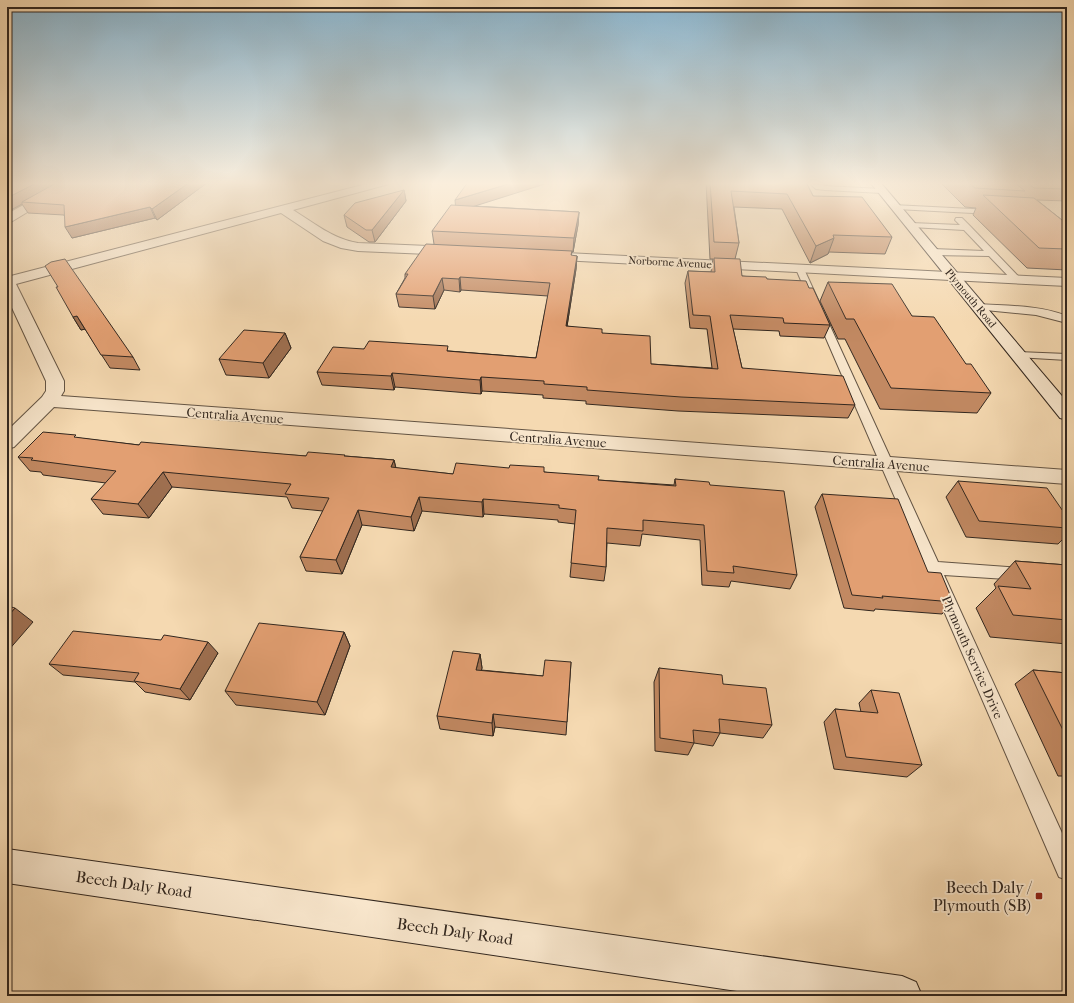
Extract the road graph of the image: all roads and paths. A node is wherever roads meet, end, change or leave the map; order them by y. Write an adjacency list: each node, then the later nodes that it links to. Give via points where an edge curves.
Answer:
1 (208, 229): 12 (street)
2 (314, 229): 5 (street, via 341,244 358,247)
3 (913, 229): 6 (street, Plymouth Road)
4 (967, 229): 7 (lane)
5 (468, 252)
6 (933, 252): 7 (lane); 10 (street, Plymouth Road)
7 (992, 254): 11 (lane)
8 (531, 255): 9 (street, Norborne Avenue)
9 (800, 269): 10 (street, Norborne Avenue); 21 (lane, Plymouth Service Drive)
10 (953, 276): 11 (street, Norborne Avenue); 14 (street, Plymouth Road)
11 (1017, 280): 13 (street, Norborne Avenue)
12 (7, 282): 18 (street, via 55,381 55,391)
13 (1067, 282)
14 (978, 307): 15 (lane, via 1042,313); 16 (street, Plymouth Road)
15 (1067, 320)
16 (1018, 355): 17 (lane); 19 (street, Plymouth Road)
17 (1067, 357)
18 (49, 402): 20 (street); 21 (street, Centralia Avenue)
19 (1067, 414)
20 (7, 442)
21 (887, 464): 22 (street, Centralia Avenue); 23 (lane, Plymouth Service Drive)
22 (1067, 477)
23 (933, 568): 24 (lane); 26 (lane, Plymouth Service Drive)
24 (1036, 575)
25 (7, 866): 27 (street, Beech Daly Road)
26 (1067, 869)
27 (902, 996)

